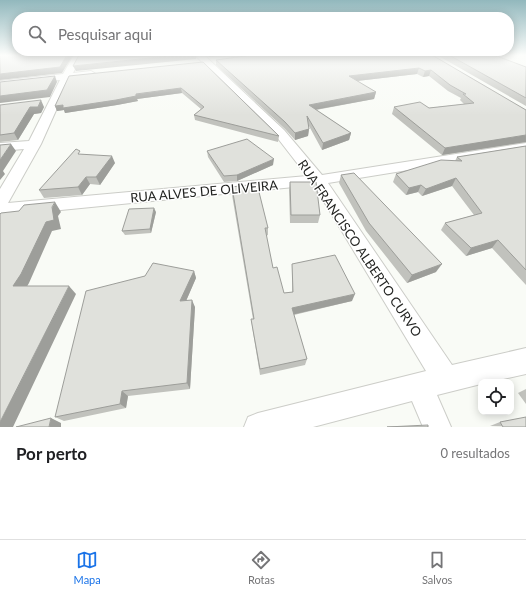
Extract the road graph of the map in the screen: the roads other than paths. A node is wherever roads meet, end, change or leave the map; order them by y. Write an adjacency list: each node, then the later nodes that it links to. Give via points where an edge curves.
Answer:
1 (87, 75): 3 (street)
2 (220, 75): 10 (street, RUA FRANCISCO ALBERTO CURVO, via 280,133)
3 (66, 77): 4 (street); 5 (street)
4 (0, 84)
5 (55, 101): 6 (street); 7 (street)
6 (39, 103)
7 (34, 144): 9 (street); 11 (street)
8 (526, 147): 10 (street, RUA ALVES DE OLIVEIRA)
9 (0, 148)
10 (318, 180): 12 (street, RUA ALVES DE OLIVEIRA); 14 (street, RUA FRANCISCO ALBERTO CURVO)
11 (0, 204)
12 (0, 210)
13 (526, 361): 14 (street)
14 (446, 379): 15 (street)
15 (419, 386): 16 (street); 17 (street)
16 (258, 427)
17 (437, 427)

